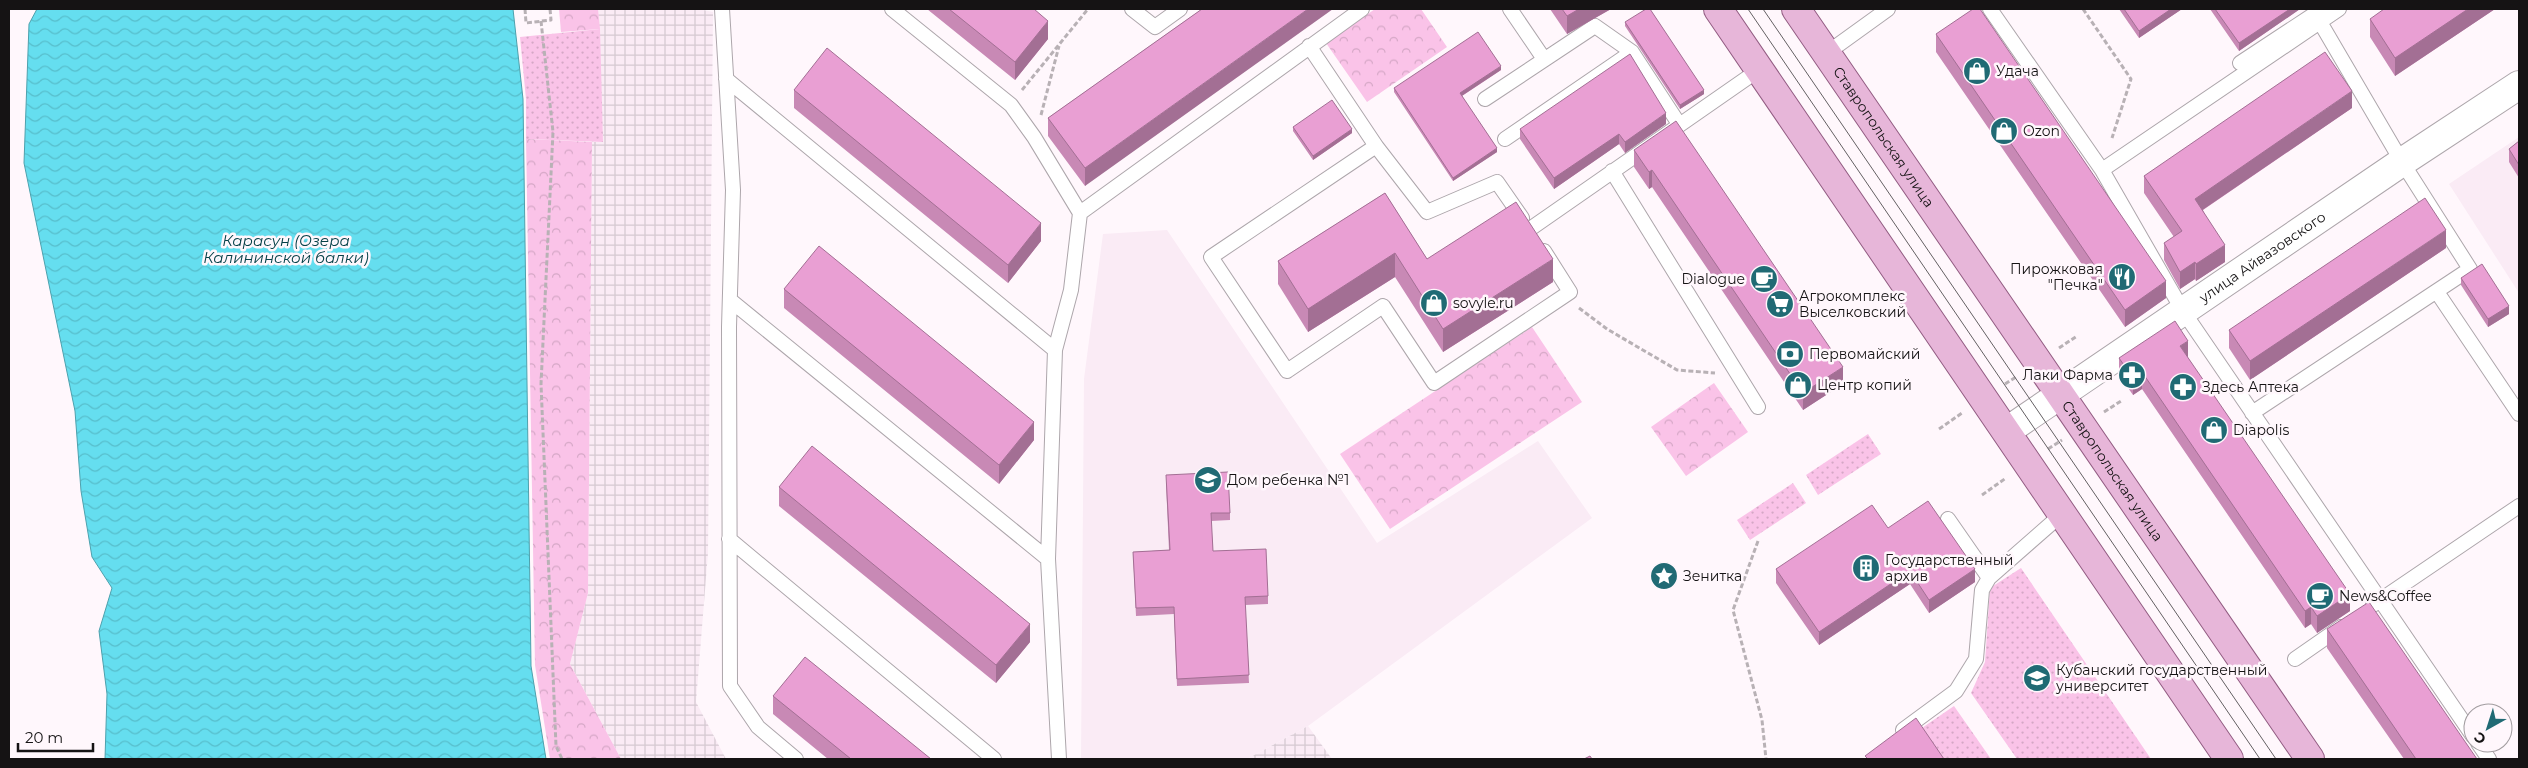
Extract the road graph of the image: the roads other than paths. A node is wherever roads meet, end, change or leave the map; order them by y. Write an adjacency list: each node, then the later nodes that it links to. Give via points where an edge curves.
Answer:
1 (722, 9): 19 (lane)
2 (892, 9): 28 (lane, via 1011,105)
3 (1132, 9): 4 (lane, via 1155,27)
4 (1180, 9)
5 (1362, 9): 13 (lane)
6 (1510, 9): 16 (lane)
7 (1718, 9): 18 (main road)
8 (1796, 9): 15 (main road, Ставропольская улица)
9 (1888, 9): 15 (lane)
10 (1990, 9): 27 (lane)
11 (2339, 9): 12 (lane)
12 (2321, 15): 17 (lane); 25 (lane); 27 (lane)
13 (1309, 46): 24 (lane); 28 (lane)
14 (1632, 52): 16 (lane, via 1595,26); 22 (lane); 23 (lane)
15 (1827, 53): 34 (main road, Ставропольская улица)
16 (1544, 59): 21 (lane)
17 (2240, 63)
18 (1760, 69): 22 (lane); 38 (main road)
19 (726, 79): 31 (lane, via 733,190); 33 (lane)
20 (2519, 85): 25 (street, улица Айвазовского)
21 (1485, 99)
22 (1679, 124): 26 (lane)
23 (1505, 139)
24 (1376, 146): 29 (lane, via 1427,212 1496,182); 29 (lane, via 1211,257 1287,371 1383,306 1434,383 1570,292)
25 (2402, 162): 30 (lane, via 2470,269); 32 (street, улица Айвазовского)
26 (1612, 170): 29 (lane); 35 (lane)
27 (2102, 170): 32 (lane)
28 (1080, 213): 33 (lane, via 1070,290)
29 (1530, 229)
30 (2437, 292): 36 (lane); 37 (lane)
31 (730, 300): 42 (lane); 43 (lane)
32 (2183, 311): 34 (street, улица Айвазовского); 36 (lane)
33 (1055, 350): 43 (lane)
34 (2061, 395): 38 (street, улица Айвазовского); 55 (main road, Ставропольская улица)
35 (1758, 407)
36 (2252, 413): 45 (lane)
37 (2519, 414)
38 (2008, 431): 40 (main road)
39 (2519, 506): 45 (lane)
40 (2062, 514): 44 (lane); 54 (main road)
41 (1948, 519): 44 (lane)
42 (729, 539): 51 (lane, via 730,686 758,727); 52 (lane)
43 (1048, 559): 53 (lane)
44 (1988, 578): 50 (lane, via 1982,590 1976,659 1959,696)
45 (2380, 600): 46 (lane); 49 (lane)
46 (2365, 611)
47 (2349, 622): 48 (lane)
48 (2295, 659)
49 (2463, 721)
50 (1894, 737)
51 (796, 759)
52 (994, 759)
53 (1059, 759)
54 (2229, 759)
55 (2310, 759)

